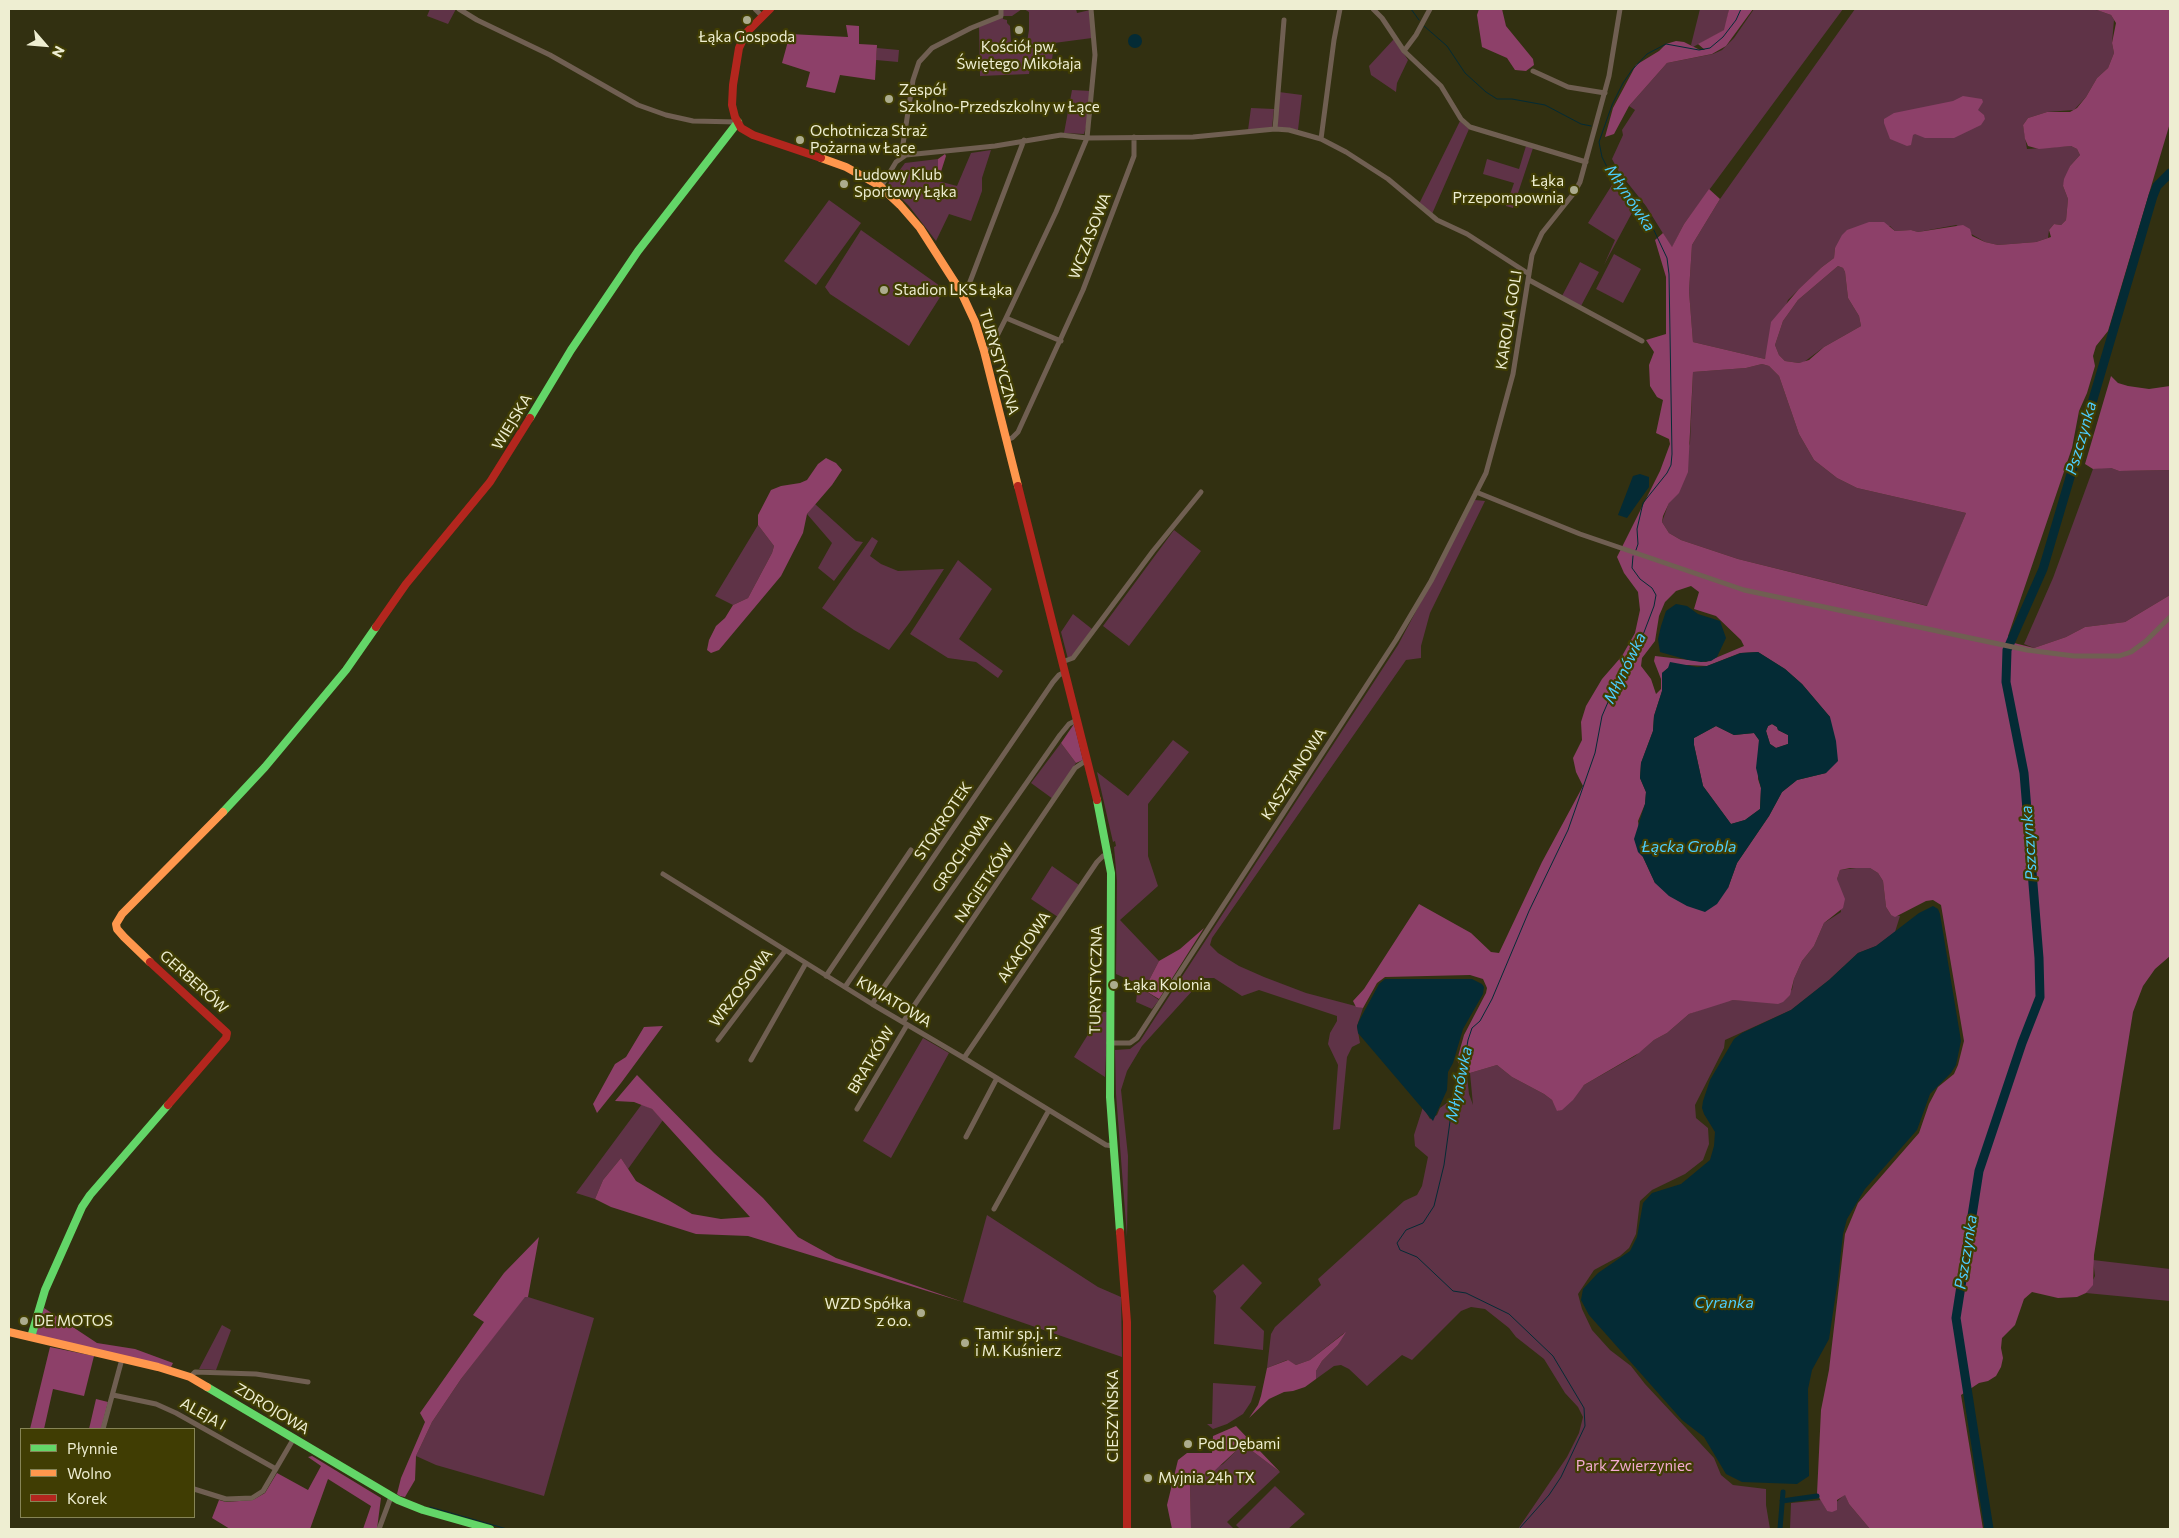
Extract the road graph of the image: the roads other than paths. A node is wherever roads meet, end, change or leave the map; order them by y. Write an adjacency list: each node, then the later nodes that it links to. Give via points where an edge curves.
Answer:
1 (460, 9): 15 (street, via 638,105 693,121)
2 (755, 9): 10 (street)
3 (770, 9): 10 (street)
4 (1001, 9): 21 (street, via 1001,16 932,48 919,62 913,80)
5 (1091, 9): 18 (street, via 1095,55)
6 (1340, 9): 19 (street)
7 (1373, 9): 12 (street)
8 (1430, 9): 12 (street)
9 (1620, 9): 14 (street, KAROLA GOLI)
10 (762, 16): 15 (street, via 746,33 737,57 732,105)
11 (1284, 20): 16 (street)
12 (1404, 51): 22 (street, via 1441,86 1461,119 1470,127)
13 (1533, 71): 14 (street, via 1568,87)
14 (1605, 93): 22 (street, KAROLA GOLI)
15 (738, 122): 23 (street, TURYSTYCZNA, via 741,128 753,135 846,167); 37 (street, WIEJSKA, via 638,251 571,350 490,482 406,584 346,670)
16 (1275, 129): 17 (street, via 1193,137); 19 (street)
17 (1134, 137): 18 (street); 27 (street, WCZASOWA, via 1134,156)
18 (1087, 138): 20 (street, via 1061,134); 26 (street)
19 (1321, 139): 24 (street, via 1388,178 1437,220 1467,234)
20 (1024, 140): 21 (street); 25 (street, via 968,287)
21 (901, 157): 23 (street)
22 (1586, 162): 24 (street, KAROLA GOLI, via 1574,193 1537,242)
23 (881, 187): 25 (street, TURYSTYCZNA, via 920,228)
24 (1529, 277): 28 (street); 32 (street, KAROLA GOLI, via 1513,374 1491,459)
25 (961, 292): 29 (street, TURYSTYCZNA)
26 (1006, 318): 27 (street); 29 (street, via 992,346)
27 (1061, 341): 30 (street, WCZASOWA, via 1018,432)
28 (1642, 341)
29 (984, 351): 30 (street, TURYSTYCZNA)
30 (1006, 440): 34 (street, TURYSTYCZNA)
31 (1201, 492): 34 (street, via 1073,658)
32 (1476, 492): 33 (street, via 1580,534 1744,590 2027,650 2074,656 2119,656 2146,641); 49 (street, KASZTANOWA, via 1396,640 1137,1038 1130,1043)
33 (2170, 617)
34 (1062, 662): 35 (street, TURYSTYCZNA)
35 (1065, 672): 36 (street, TURYSTYCZNA); 45 (street, STOKROTEK, via 1052,682)
36 (1077, 720): 38 (street, TURYSTYCZNA); 46 (street, GROCHOWA, via 1060,736)
37 (298, 727): 60 (street, GERBERÓW, via 223,812 122,914 116,924 124,937 228,1034 86,1201 45,1290)
38 (1087, 760): 40 (street, TURYSTYCZNA); 47 (street, NAGIETKÓW, via 1075,768)
39 (911, 850): 44 (street)
40 (1109, 855): 49 (street, TURYSTYCZNA); 50 (street, AKACJOWA, via 1096,862)
41 (663, 874): 42 (street, KWIATOWA)
42 (785, 950): 43 (street, KWIATOWA); 48 (street, WRZOSOWA)
43 (806, 963): 44 (street, KWIATOWA); 51 (street)
44 (826, 976): 45 (street, KWIATOWA)
45 (845, 987): 46 (street, KWIATOWA)
46 (872, 1004): 47 (street, KWIATOWA)
47 (905, 1024): 50 (street, KWIATOWA); 53 (street, BRATKÓW)
48 (718, 1040)
49 (1110, 1043): 56 (street, TURYSTYCZNA, via 1109,1084)
50 (964, 1058): 52 (street, KWIATOWA)
51 (751, 1060)
52 (997, 1078): 54 (street, KWIATOWA); 55 (street)
53 (857, 1109)
54 (1049, 1110): 56 (street, KWIATOWA, via 1106,1145); 57 (street)
55 (966, 1137)
56 (1114, 1146): 58 (street, TURYSTYCZNA)
57 (994, 1209)
58 (1126, 1303): 72 (street, CIESZYŃSKA)
59 (9, 1332): 60 (street, ZDROJOWA)
60 (31, 1337): 61 (street, ZDROJOWA)
61 (122, 1359): 62 (street, ZDROJOWA); 64 (street)
62 (190, 1377): 63 (street, via 199,1372 256,1374); 66 (street, ZDROJOWA)
63 (308, 1382)
64 (113, 1395): 65 (street); 67 (street, ALEJA I, via 156,1404 176,1412)
65 (103, 1428)
66 (294, 1438): 67 (street); 69 (street, ZDROJOWA)
67 (276, 1470): 68 (street, via 263,1491 252,1498 226,1499)
68 (195, 1489)
69 (391, 1497): 70 (street); 71 (street, ZDROJOWA, via 423,1510)
70 (379, 1529)
71 (490, 1529)
72 (1127, 1529)

